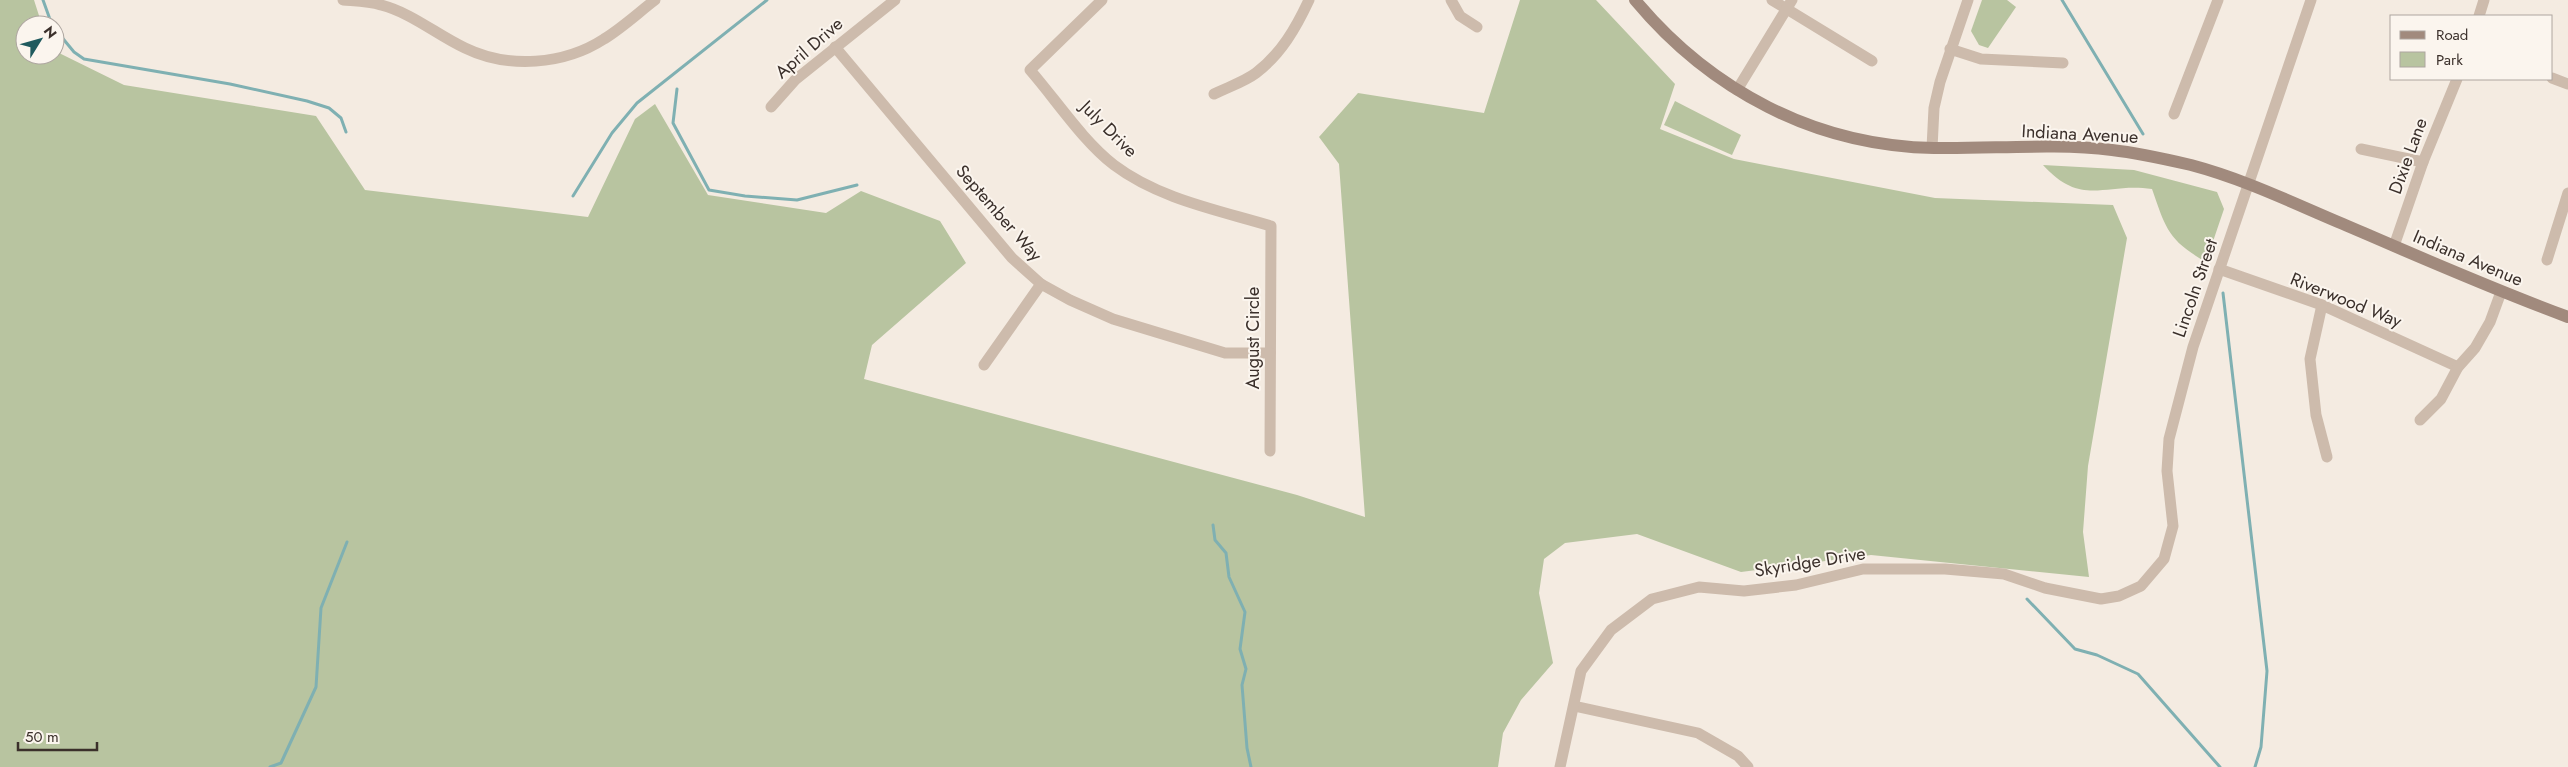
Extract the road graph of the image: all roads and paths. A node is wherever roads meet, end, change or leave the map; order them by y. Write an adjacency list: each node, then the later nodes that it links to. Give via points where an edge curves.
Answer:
1 (343, 0): 12 (street, via 381,5 467,49 494,58 522,62 550,60 580,51 603,40)
2 (895, 0): 16 (street, April Drive)
3 (1102, 0): 32 (street, July Drive, via 1030,70 1089,140 1114,164 1146,185)
4 (1309, 0): 24 (street, via 1297,26 1278,53 1256,74)
5 (1451, 0): 15 (street, via 1460,16)
6 (1635, 0): 23 (street, Indiana Avenue, via 1676,45 1700,66)
7 (1772, 0): 13 (street)
8 (1968, 0): 17 (street)
9 (2218, 0): 26 (street)
10 (2311, 0): 30 (street, Lincoln Street)
11 (2484, 0): 14 (street)
12 (651, 1)
13 (1790, 5): 18 (street); 23 (street)
14 (2479, 15)
15 (1477, 27)
16 (835, 46): 25 (street, April Drive, via 795,80); 36 (street, September Way, via 1012,258)
17 (1950, 49): 19 (street, via 1981,59); 27 (street, via 1934,108)
18 (1872, 61)
19 (2064, 62)
20 (2553, 78): 22 (street)
21 (2457, 80): 29 (street, Dixie Lane)
22 (2568, 84)
23 (1737, 90): 27 (street, Indiana Avenue, via 1783,115 1822,130 1888,144)
24 (1214, 94)
25 (771, 107)
26 (2174, 114)
27 (1932, 148): 30 (street, Indiana Avenue, via 2111,150 2185,164)
28 (2361, 149): 29 (street)
29 (2423, 162): 33 (street, Dixie Lane)
30 (2250, 184): 33 (street, Indiana Avenue); 35 (street, Lincoln Street)
31 (2568, 193): 34 (street)
32 (1271, 226): 40 (street, August Circle)
33 (2394, 246): 37 (street, Indiana Avenue)
34 (2546, 260)
35 (2219, 269): 38 (street, Riverwood Way); 46 (street, Lincoln Street, via 2193,347 2169,439 2167,471 2173,526 2164,559)
36 (1041, 284): 40 (street, September Way, via 1113,319 1198,347 1225,353); 41 (street)
37 (2501, 292): 39 (street, Indiana Avenue); 42 (street, via 2490,322 2475,348)
38 (2322, 306): 42 (street, Riverwood Way); 45 (street, via 2310,359 2316,415)
39 (2568, 317)
40 (1270, 353): 44 (street, August Circle)
41 (984, 365)
42 (2458, 367): 43 (street, via 2441,399)
43 (2420, 420)
44 (1270, 451)
45 (2327, 457)
46 (2140, 586): 47 (street, Skyridge Drive, via 2119,596 2101,599 2045,588 2004,574 1945,569 1863,570 1796,584 1744,590 1700,586 1652,599 1611,630 1581,672)
47 (1574, 706): 48 (street, Skyridge Drive); 49 (street, via 1698,733 1738,756)
48 (1560, 767)
49 (1748, 767)

